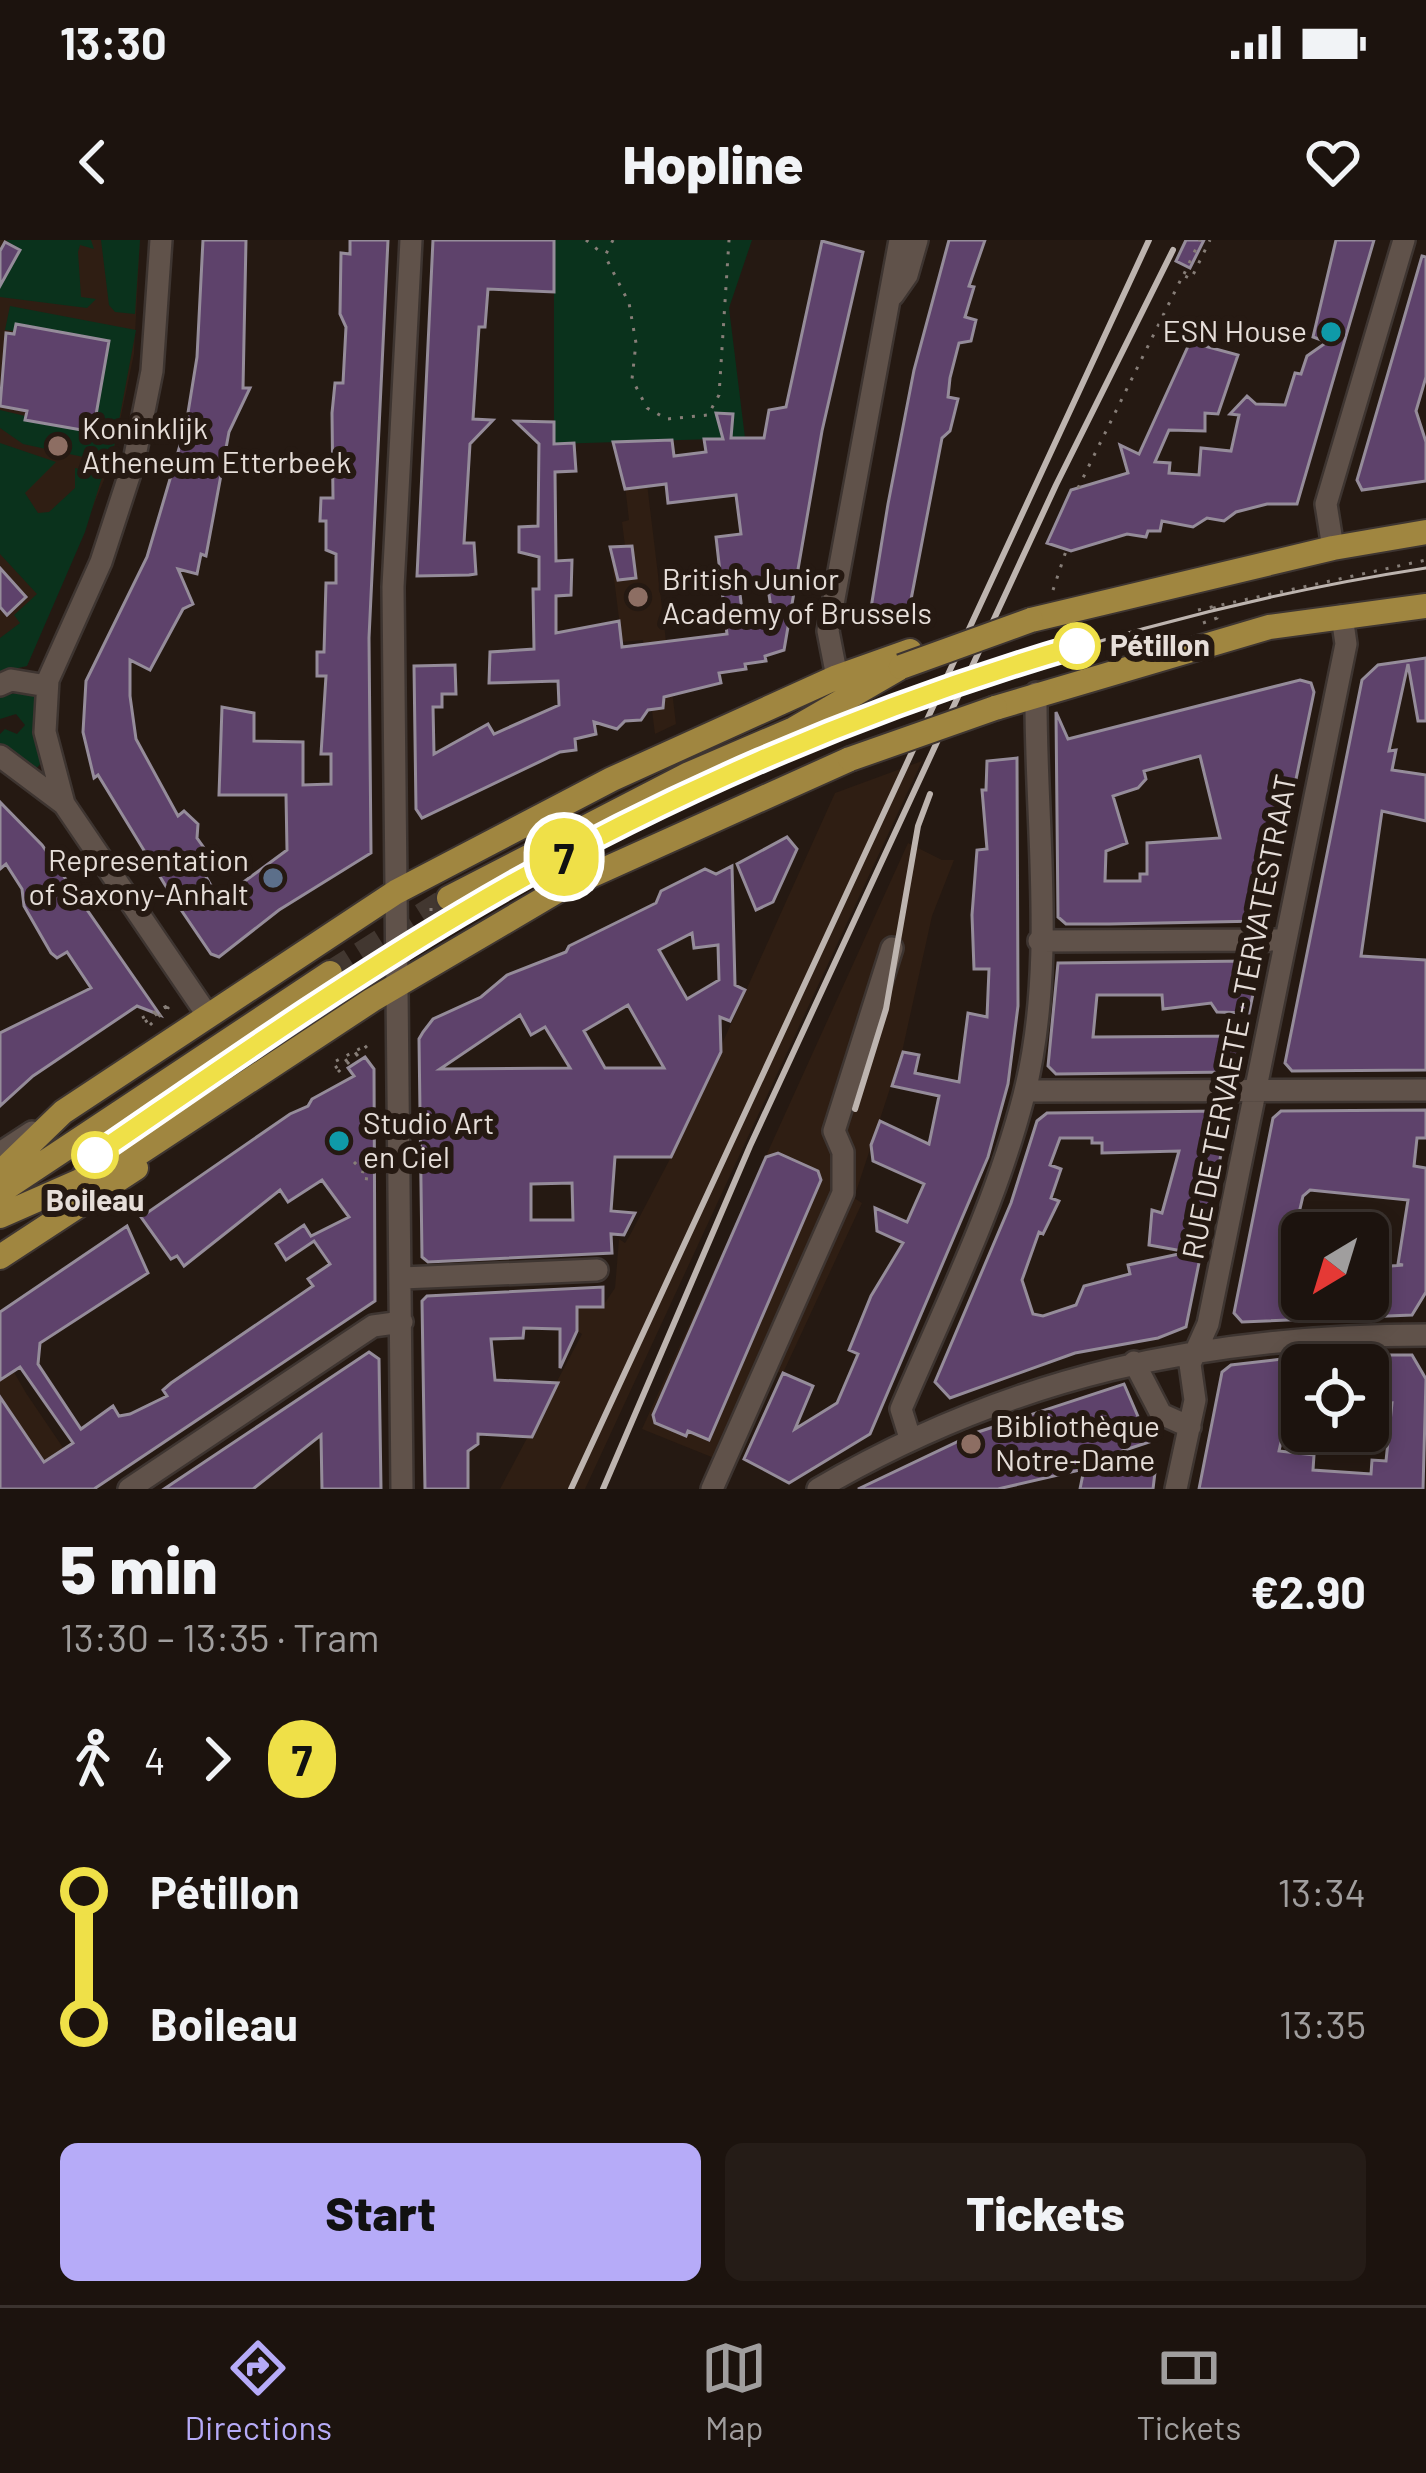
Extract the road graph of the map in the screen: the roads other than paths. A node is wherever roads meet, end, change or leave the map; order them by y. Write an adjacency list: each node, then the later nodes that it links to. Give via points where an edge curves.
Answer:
1 (161, 240): 14 (street, via 152,371 134,460)
2 (411, 240): 18 (street, via 393,587)
3 (900, 240): 6 (street)
4 (917, 240): 6 (street)
5 (1404, 240): 8 (street, via 1326,504)
6 (892, 296): 12 (street, via 827,631)
7 (1426, 532): 8 (main road)
8 (1333, 548): 11 (main road, bridge, via 1049,614)
9 (1426, 606): 10 (main road)
10 (1342, 616): 15 (main road, via 1269,627); 20 (street, RUE DE TERVAETE - TERVATESTRAAT, via 1346,644)
11 (905, 659): 12 (main road); 19 (main road, via 794,729)
12 (837, 676): 18 (main road, via 612,779)
13 (0, 685): 14 (street)
14 (47, 686): 17 (street)
15 (1036, 693): 21 (street); 25 (main road, bridge, via 850,759 559,890)
16 (0, 756): 17 (street)
17 (43, 772): 26 (street)
18 (396, 892): 23 (street); 26 (main road)
19 (439, 896)
20 (1286, 940): 21 (street); 29 (street, RUE DE TERVAETE - TERVATESTRAAT)
21 (1039, 941): 28 (street)
22 (892, 948): 48 (street, via 834,1131 843,1193)
23 (397, 953): 25 (street); 34 (street, via 165,1107)
24 (330, 973): 35 (main road)
25 (397, 986): 31 (main road); 39 (street)
26 (206, 1013): 30 (main road)
27 (1426, 1090): 29 (street)
28 (1025, 1091): 29 (street); 45 (street, via 991,1201 901,1409)
29 (1255, 1092): 42 (street, RUE DE TERVAETE - TERVATESTRAAT)
30 (63, 1112): 32 (street); 33 (main road)
31 (199, 1118): 34 (main road); 37 (main road)
32 (0, 1154)
33 (0, 1173)
34 (74, 1181): 36 (main road)
35 (0, 1192)
36 (0, 1216)
37 (0, 1257)
38 (598, 1270): 39 (street)
39 (402, 1278): 40 (street)
40 (402, 1322): 46 (street, via 373,1326); 47 (street)
41 (1426, 1335): 42 (street)
42 (1200, 1348): 43 (street); 44 (street, RUE DE TERVAETE - TERVATESTRAAT, via 1190,1364)
43 (1134, 1362): 44 (street, via 1161,1414); 45 (street, via 1066,1378)
44 (1190, 1427): 50 (street, RUE DE TERVAETE - TERVATESTRAAT)
45 (910, 1438): 49 (street)
46 (129, 1489)
47 (402, 1489)
48 (712, 1489)
49 (818, 1489)
50 (1176, 1489)

